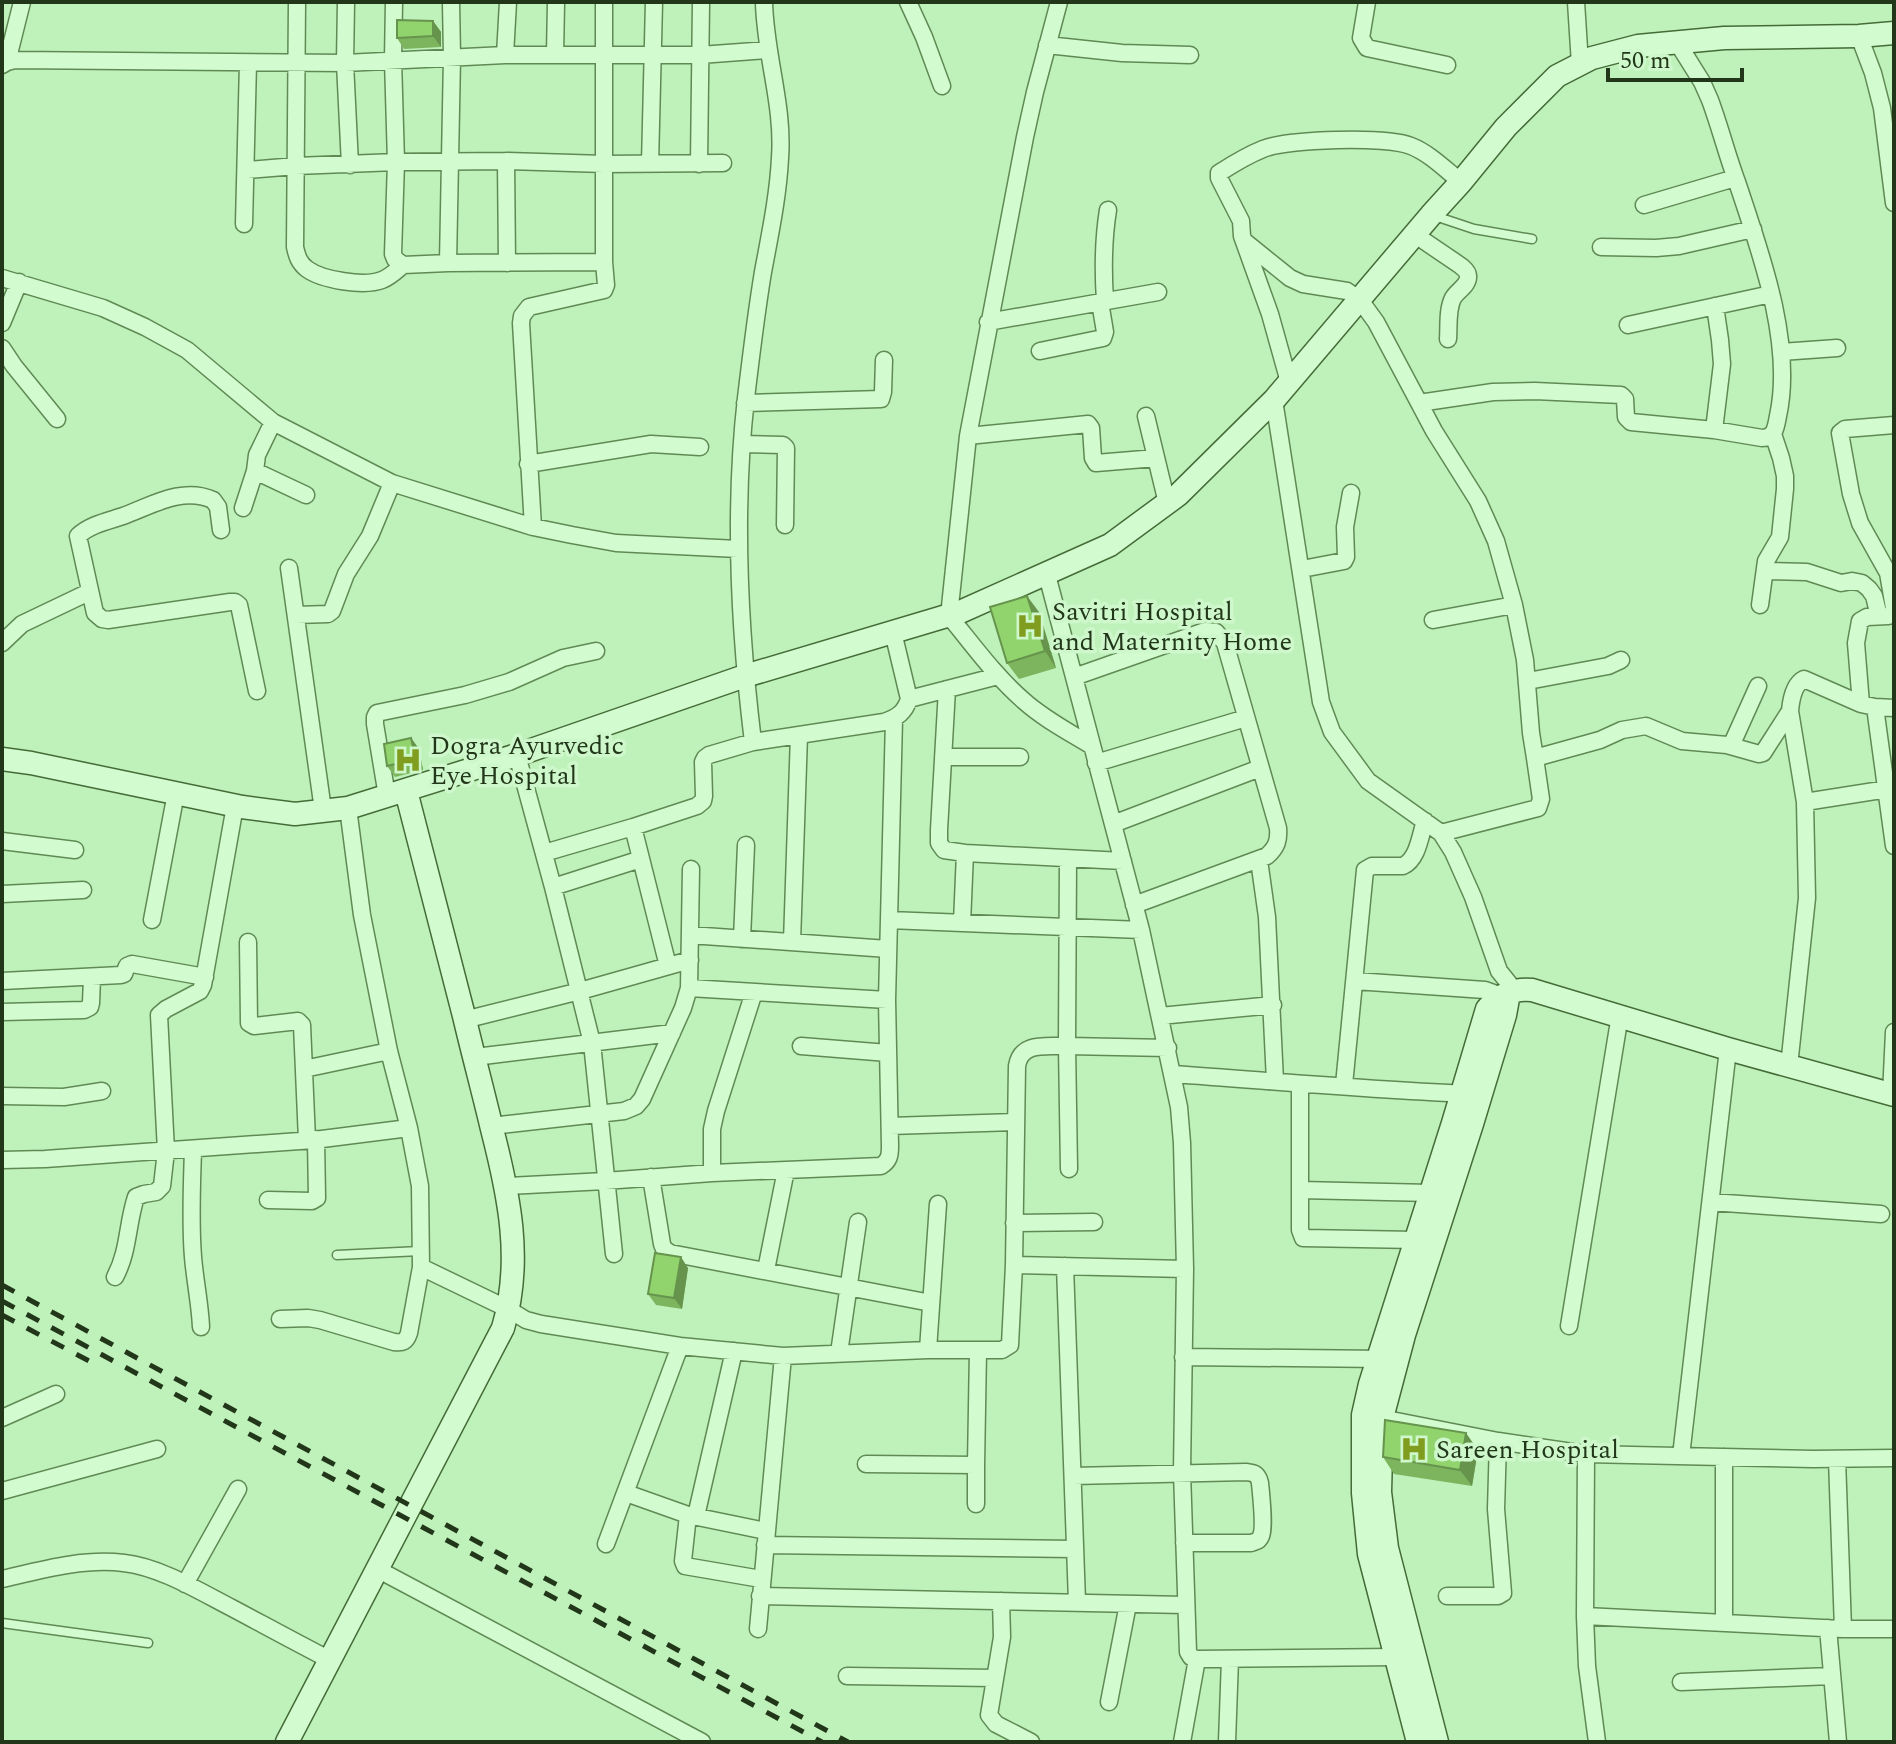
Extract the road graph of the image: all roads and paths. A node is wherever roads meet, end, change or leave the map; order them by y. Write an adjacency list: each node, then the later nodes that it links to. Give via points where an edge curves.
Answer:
1 (22, 2): 29 (street)
2 (297, 2): 31 (street)
3 (346, 2): 32 (street)
4 (394, 2): 28 (street)
5 (451, 2): 27 (street)
6 (508, 2): 22 (street)
7 (556, 2): 23 (street)
8 (604, 2): 21 (street)
9 (654, 2): 24 (street)
10 (701, 2): 25 (street)
11 (764, 2): 20 (street)
12 (908, 2): 35 (street)
13 (1059, 2): 19 (street)
14 (1367, 2): 34 (street, via 1361,38 1367,48)
15 (1576, 2): 33 (street)
16 (1894, 33): 17 (street)
17 (1859, 36): 18 (street); 36 (street)
18 (1677, 42): 33 (street, via 1638,46); 47 (street, via 1710,100)
19 (1047, 45): 26 (street); 69 (street)
20 (768, 50): 25 (street); 80 (street, via 781,156)
21 (604, 54): 23 (street); 24 (street); 41 (street)
22 (505, 55): 23 (street); 27 (street)
23 (555, 55)
24 (653, 55): 25 (street); 42 (street)
25 (700, 55): 43 (street)
26 (1190, 55)
27 (452, 57): 28 (street); 39 (street)
28 (393, 60): 32 (street); 38 (street)
29 (4, 63): 30 (street)
30 (248, 63): 31 (street); 46 (street)
31 (295, 63): 32 (street); 45 (street)
32 (345, 63): 44 (street)
33 (1580, 64): 48 (street, via 1546,86)
34 (1447, 65)
35 (942, 86)
36 (1888, 107): 49 (street)
37 (506, 161): 39 (street); 41 (street); 61 (street)
38 (396, 162): 39 (street); 44 (street); 62 (street, via 393,254)
39 (450, 162): 60 (street)
40 (723, 163): 43 (street)
41 (604, 164): 42 (street); 59 (street)
42 (650, 164): 43 (street)
43 (699, 164)
44 (350, 165): 45 (street)
45 (296, 166): 46 (street); 62 (street, via 295,247 305,267 364,283 381,280)
46 (247, 170): 53 (street)
47 (1735, 178): 50 (street); 54 (street)
48 (1461, 182): 52 (street); 57 (street, via 1421,150 1395,141 1319,141 1265,148 1219,174 1241,221)
49 (1894, 203)
50 (1644, 205)
51 (1108, 210): 67 (street)
52 (1431, 215): 55 (street); 56 (lane)
53 (244, 224)
54 (1753, 229): 58 (street, via 1679,246); 65 (street)
55 (1414, 234): 66 (street); 72 (street, via 1468,276 1451,305)
56 (1532, 239)
57 (1244, 241): 66 (street, via 1290,278 1347,291); 78 (street)
58 (1601, 247)
59 (604, 262): 61 (street); 92 (street, via 604,290 529,307 522,316)
60 (448, 263): 61 (street); 62 (street)
61 (507, 263)
62 (403, 265)
63 (10, 280): 70 (street); 84 (street, via 103,308 145,327 187,350)
64 (1158, 292): 67 (street)
65 (1771, 294): 68 (street); 76 (street)
66 (1360, 300): 78 (street); 81 (street)
67 (1103, 302): 69 (street); 75 (street, via 1103,338)
68 (1715, 306): 71 (street); 86 (street, via 1722,364)
69 (988, 322): 88 (street)
70 (2, 323)
71 (1628, 325)
72 (1448, 339)
73 (2, 348): 83 (street)
74 (1837, 348): 76 (street)
75 (1040, 351)
76 (1781, 352): 87 (street, via 1780,409)
77 (884, 360): 80 (street, via 878,400)
78 (1289, 382): 79 (street)
79 (1274, 400): 97 (street); 104 (street)
80 (745, 403): 89 (street)
81 (1419, 403): 86 (street, via 1493,392 1621,395 1631,422); 108 (street, via 1478,501)
82 (1146, 416): 91 (street)
83 (57, 419)
84 (273, 422): 93 (street); 94 (street)
85 (1894, 425): 110 (street, via 1845,429 1840,436 1860,523 1888,573)
86 (1714, 430): 87 (street, via 1762,438)
87 (1773, 434): 105 (street, via 1785,489 1780,537)
88 (968, 436): 91 (street, via 1088,424 1096,463); 112 (street)
89 (743, 444): 99 (street, via 786,448); 102 (street)
90 (700, 447): 92 (street, via 651,444)
91 (1156, 458): 97 (street)
92 (528, 464): 100 (street)
93 (255, 471): 96 (street); 98 (street)
94 (392, 483): 100 (street); 111 (street, via 332,611)
95 (1351, 493): 104 (street, via 1344,561)
96 (306, 495)
97 (1167, 503): 106 (street, via 1110,545)
98 (243, 508)
99 (785, 525)
100 (533, 527): 102 (street, via 616,543)
101 (221, 530): 107 (street, via 216,503 195,495 166,499 85,529 78,536)
102 (738, 549): 118 (street)
103 (289, 568): 111 (street)
104 (1302, 569): 148 (street, via 1321,702 1332,732 1368,781)
105 (1765, 571): 109 (street); 110 (street, via 1807,572 1841,583 1862,583)
106 (1047, 575): 112 (street); 120 (street)
107 (89, 592): 115 (street, via 22,624); 124 (street, via 98,617 108,620 235,602)
108 (1514, 605): 113 (street); 121 (street)
109 (1760, 605)
110 (1889, 613): 126 (street, via 1864,618 1857,630)
111 (296, 615): 147 (street)
112 (949, 616): 114 (street); 119 (street)
113 (1433, 620)
114 (893, 632): 118 (street); 125 (street)
115 (2, 643)
116 (596, 651): 143 (street, via 465,695 377,713 375,724)
117 (1621, 660): 121 (street)
118 (745, 676): 132 (street); 135 (street)
119 (998, 676): 123 (street); 134 (street)
120 (1074, 677): 129 (street, via 1205,631 1216,632 1225,643); 134 (street)
121 (1528, 681): 138 (street)
122 (1758, 686): 133 (street)
123 (947, 689): 125 (street); 136 (street)
124 (257, 691)
125 (909, 699): 130 (street)
126 (1868, 706): 127 (street); 128 (street, via 1804,679 1798,682); 141 (street)
127 (1894, 708)
128 (1790, 711): 133 (street, via 1763,753); 144 (street)
129 (1246, 718): 134 (street); 140 (street)
130 (894, 719): 131 (street); 168 (street)
131 (799, 735): 132 (street); 175 (street)
132 (753, 742): 150 (street, via 705,758 700,804)
133 (1731, 746): 138 (street, via 1682,741 1646,726)
134 (1094, 754): 149 (street)
135 (517, 755): 143 (street); 156 (street)
136 (943, 757): 137 (street); 157 (street, via 939,843 944,850)
137 (1020, 757)
138 (1535, 758): 151 (street, via 1538,808)
139 (2, 759): 142 (street)
140 (1260, 768): 149 (street); 160 (street, via 1279,838 1275,849)
141 (1890, 789): 144 (street); 154 (street)
142 (176, 793): 145 (street); 167 (street)
143 (397, 793): 146 (street); 192 (street)
144 (1805, 802): 203 (street, via 1807,898)
145 (235, 806): 147 (street, via 295,814); 179 (street)
146 (348, 808): 147 (street); 200 (street)
147 (323, 810)
148 (1425, 821): 151 (street); 182 (street, via 1408,865 1365,870)
149 (1113, 824): 161 (street)
150 (633, 827): 156 (street); 158 (street)
151 (1441, 833): 186 (street, via 1473,897)
152 (2, 841): 155 (street)
153 (746, 845): 173 (street)
154 (1894, 846)
155 (75, 850)
156 (544, 853): 163 (street)
157 (965, 853): 159 (street); 169 (street)
158 (641, 859): 163 (street); 178 (street)
159 (1068, 859): 161 (street); 170 (street)
160 (1259, 860): 166 (street); 188 (street)
161 (1123, 861): 166 (street)
162 (691, 869): 172 (street)
163 (553, 887): 184 (street)
164 (83, 890): 165 (street)
165 (2, 894)
166 (1134, 905): 171 (street)
167 (152, 920)
168 (889, 920): 169 (street); 176 (street)
169 (962, 923): 170 (street)
170 (1068, 926): 171 (street); 197 (street)
171 (1141, 930): 191 (street)
172 (690, 935): 173 (street); 177 (street)
173 (742, 939): 175 (street)
174 (248, 942): 204 (street, via 249,1023 301,1022)
175 (792, 942): 176 (street)
176 (888, 949): 187 (street)
177 (690, 960): 178 (street); 183 (street)
178 (668, 966): 184 (street)
179 (205, 977): 180 (street, via 132,964 122,975); 220 (street, via 200,991 159,1015)
180 (92, 978): 181 (street); 189 (street, via 91,1003 84,1010)
181 (2, 981)
182 (1355, 981): 186 (street); 208 (street)
183 (689, 988): 185 (street); 194 (street)
184 (580, 991): 192 (street); 195 (street)
185 (754, 992): 187 (street); 224 (street, via 714,1120)
186 (1508, 995): 190 (street, via 1532,990); 210 (street)
187 (887, 1000): 201 (street)
188 (1273, 1005): 191 (street); 206 (street)
189 (2, 1012)
190 (1620, 1015): 199 (street); 250 (street)
191 (1160, 1016): 198 (street)
192 (464, 1020): 202 (street)
193 (1894, 1032): 211 (street)
194 (672, 1033): 195 (street); 213 (street, via 636,1106)
195 (592, 1043): 202 (street); 213 (street)
196 (801, 1046): 201 (street)
197 (1067, 1046): 198 (street); 214 (street, via 1023,1050 1017,1066); 222 (street)
198 (1168, 1048): 205 (street)
199 (1728, 1049): 203 (street); 231 (street)
200 (389, 1051): 204 (street); 217 (street)
201 (888, 1053): 216 (street)
202 (475, 1057): 215 (street)
203 (1789, 1066): 211 (street)
204 (304, 1069): 218 (street)
205 (1173, 1074): 206 (street); 243 (street, via 1182,1143)
206 (1275, 1081): 207 (street)
207 (1300, 1084): 208 (street); 228 (street)
208 (1344, 1085): 210 (street)
209 (102, 1091): 212 (street, via 64,1097)
210 (1471, 1094): 229 (street); 259 (street)
211 (1893, 1095)
212 (2, 1096)
213 (599, 1115): 215 (street); 226 (street)
214 (1015, 1122): 216 (street); 236 (street)
215 (491, 1126): 227 (street)
216 (890, 1126): 223 (street, via 890,1155 881,1166)
217 (409, 1128): 218 (street); 240 (street, via 420,1186)
218 (312, 1140): 219 (street); 230 (street, via 317,1198)
219 (193, 1149): 220 (street); 251 (street, via 192,1235)
220 (166, 1151): 221 (street); 245 (street, via 160,1190 136,1197 128,1245)
221 (2, 1160)
222 (1069, 1169)
223 (786, 1170): 224 (street); 244 (street)
224 (712, 1173): 225 (street)
225 (651, 1177): 226 (street); 244 (street, via 664,1249)
226 (605, 1181): 227 (street); 238 (street)
227 (506, 1186): 248 (street, via 513,1251)
228 (1300, 1190): 229 (street); 237 (street, via 1303,1238)
229 (1431, 1193): 237 (street)
230 (268, 1200)
231 (1711, 1202): 233 (street); 266 (street)
232 (938, 1204): 247 (street)
233 (1881, 1214)
234 (858, 1222): 246 (street)
235 (1094, 1222): 236 (street)
236 (1014, 1223): 241 (street)
237 (1416, 1240): 259 (street)
238 (614, 1254)
239 (337, 1255): 240 (lane)
240 (421, 1259): 248 (street); 249 (street, via 409,1333 402,1343 308,1318)
241 (1014, 1265): 242 (street); 254 (street, via 1010,1345)
242 (1065, 1266): 243 (street); 273 (street)
243 (1185, 1269): 258 (street)
244 (766, 1270): 246 (street)
245 (115, 1277)
246 (848, 1288): 247 (street); 256 (street)
247 (931, 1303): 253 (street)
248 (508, 1309): 252 (street, via 541,1324); 283 (street, via 503,1328)
249 (280, 1319)
250 (1569, 1326)
251 (201, 1327)
252 (680, 1346): 255 (street); 276 (street)
253 (928, 1350): 254 (street); 256 (street)
254 (978, 1350): 271 (street)
255 (734, 1351): 257 (street); 278 (street)
256 (839, 1353): 257 (street)
257 (783, 1356): 279 (street)
258 (1183, 1357): 259 (street); 272 (street)
259 (1388, 1360): 261 (street)
260 (56, 1394): 262 (street)
261 (1372, 1416): 263 (street); 300 (street, via 1363,1493 1369,1554); 315 (street, via 1387,1548)
262 (2, 1418)
263 (1498, 1441): 265 (street); 288 (street, via 1496,1509 1503,1593)
264 (157, 1449): 275 (street)
265 (1586, 1454): 266 (street); 293 (street)
266 (1681, 1456): 267 (street)
267 (1724, 1457): 269 (street); 295 (street)
268 (1894, 1458): 269 (street)
269 (1837, 1459): 297 (street)
270 (866, 1464): 271 (street)
271 (976, 1465): 277 (street)
272 (1182, 1472): 273 (street); 280 (street); 280 (street, via 1254,1473 1260,1483 1262,1527 1261,1536 1251,1543)
273 (1073, 1476): 282 (street)
274 (238, 1489): 286 (street)
275 (2, 1491)
276 (626, 1493): 278 (street); 281 (street)
277 (976, 1504)
278 (692, 1515): 279 (street); 285 (street, via 685,1566)
279 (765, 1538): 282 (street); 285 (street)
280 (1184, 1543): 292 (street)
281 (606, 1544)
282 (1075, 1549): 290 (street)
283 (377, 1569): 303 (street); 310 (street)
284 (2, 1579): 286 (street, via 93,1562 126,1563)
285 (761, 1579): 287 (street)
286 (185, 1584): 303 (street)
287 (760, 1596): 289 (street); 296 (street)
288 (1447, 1596)
289 (1001, 1601): 290 (street); 306 (street, via 1003,1628)
290 (1077, 1602): 291 (street)
291 (1128, 1604): 292 (street); 308 (street)
292 (1185, 1605): 301 (street, via 1188,1652)
293 (1585, 1616): 295 (street); 316 (street)
294 (2, 1623): 299 (lane)
295 (1724, 1623): 297 (street)
296 (758, 1629)
297 (1836, 1629): 298 (street); 305 (street)
298 (1894, 1629)
299 (148, 1643)
300 (1396, 1657): 302 (street); 314 (street)
301 (1197, 1659): 302 (street); 312 (street)
302 (1230, 1659): 313 (street)
303 (330, 1660): 309 (street)
304 (847, 1676): 306 (street)
305 (1831, 1676): 307 (street); 317 (street)
306 (995, 1678): 311 (street, via 991,1720)
307 (1681, 1682)
308 (1109, 1702)
309 (287, 1742)
310 (702, 1742)
311 (1031, 1742)
312 (1182, 1742)
313 (1227, 1742)
314 (1418, 1742)
315 (1437, 1742)
316 (1597, 1742)
317 (1838, 1742)

